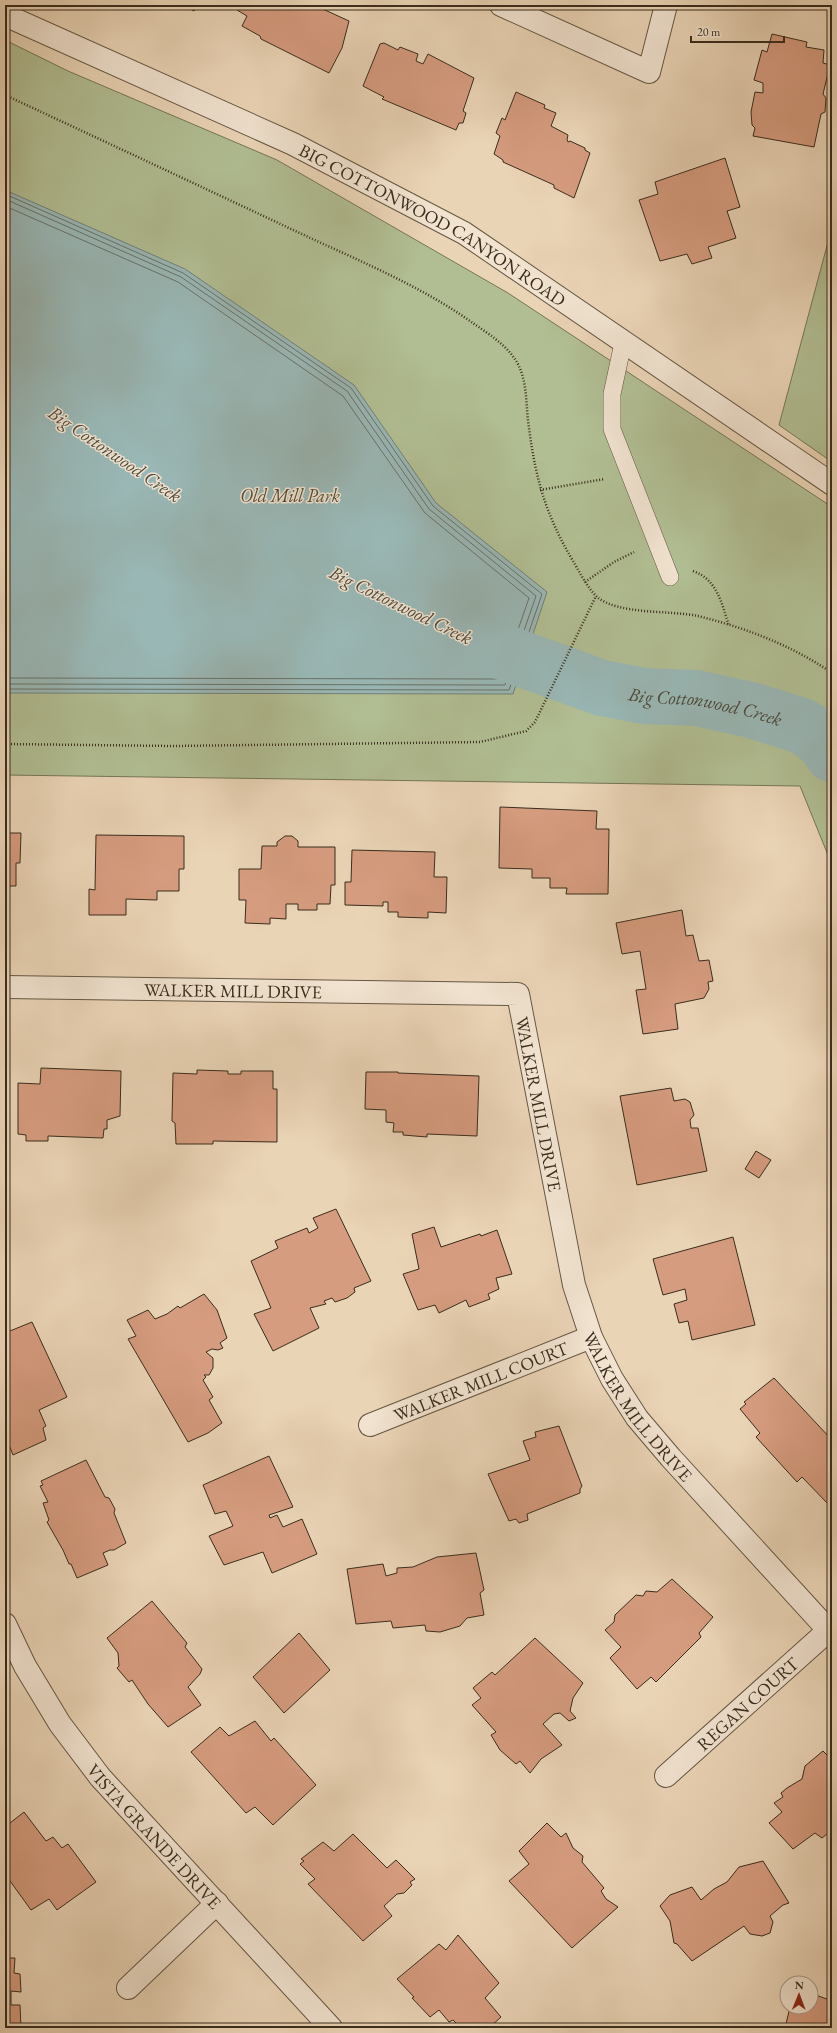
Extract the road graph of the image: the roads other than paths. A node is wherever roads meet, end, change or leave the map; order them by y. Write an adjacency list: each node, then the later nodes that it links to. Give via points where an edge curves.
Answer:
1 (501, 5): 2 (street, via 649,72)
2 (666, 5)
3 (5, 15): 4 (street, BIG COTTONWOOD CANYON ROAD, via 293,144 464,233)
4 (623, 343): 5 (street, BIG COTTONWOOD CANYON ROAD); 6 (lane, via 612,394 612,429)
5 (832, 484)
6 (670, 577)
7 (5, 987): 8 (street, WALKER MILL DRIVE, via 518,994 574,1285)
8 (591, 1337): 9 (street, WALKER MILL COURT); 11 (street, WALKER MILL DRIVE, via 612,1379 637,1418)
9 (370, 1425)
10 (5, 1624): 13 (street, VISTA GRANDE DRIVE, via 29,1673 60,1724 100,1777)
11 (830, 1632): 12 (street, REGAN COURT)
12 (666, 1776)
13 (217, 1903): 14 (street); 15 (street, VISTA GRANDE DRIVE)
14 (128, 1988)
15 (331, 2028)

